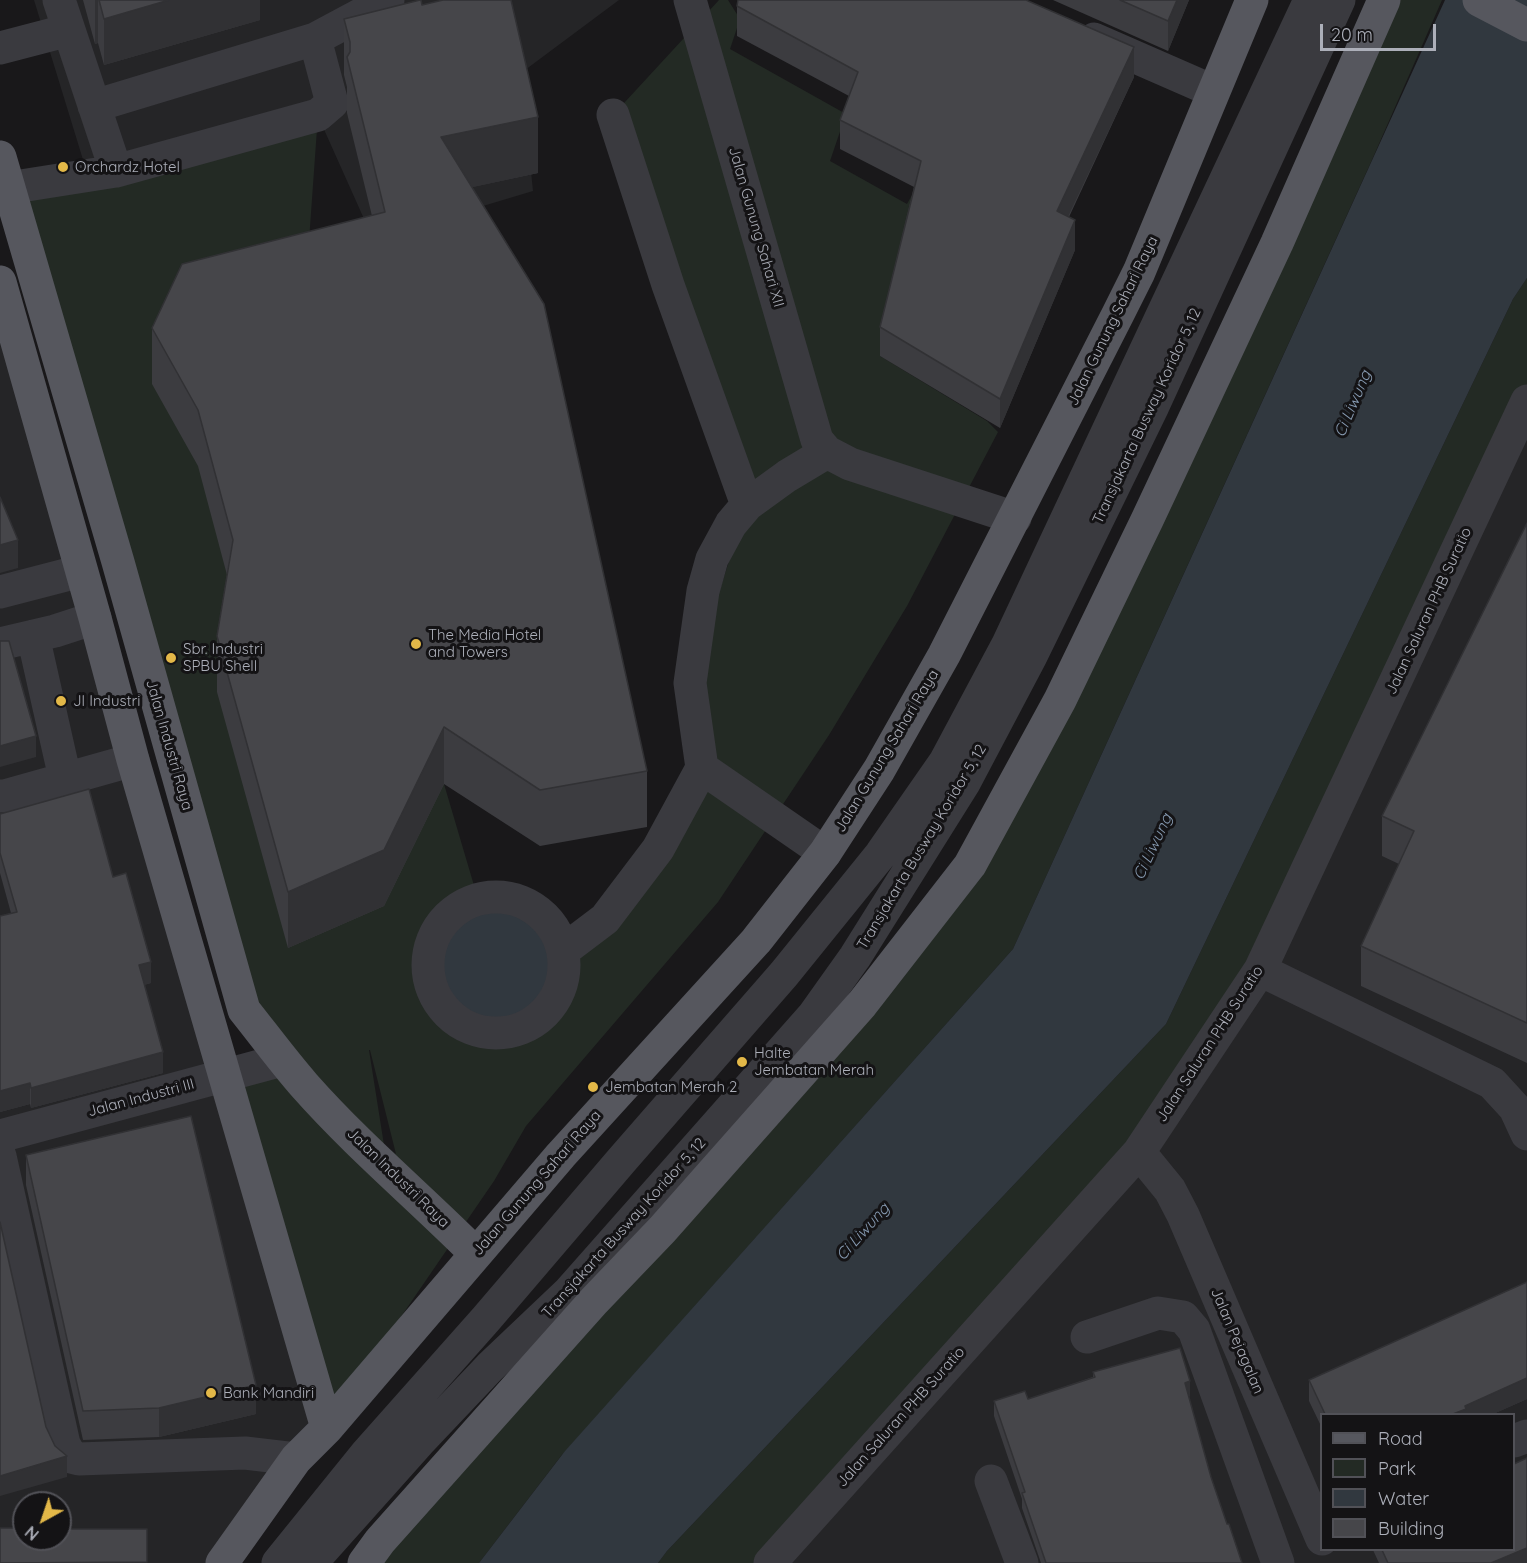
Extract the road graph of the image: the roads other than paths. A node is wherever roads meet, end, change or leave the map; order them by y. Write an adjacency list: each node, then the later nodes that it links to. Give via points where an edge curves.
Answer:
1 (388, 0): 11 (street)
2 (690, 0): 21 (street, Jalan Gunung Sahari XII, via 817,440)
3 (1252, 0): 13 (main road, Jalan Gunung Sahari Raya)
4 (1310, 0): 50 (street, Transjakarta Busway Koridor 5, 12, via 1013,633 945,762 881,854 784,974 367,1453)
5 (1339, 0): 51 (street, Transjakarta Busway Koridor 5, 12, via 1153,406 1031,656 964,783 855,957 813,1016 569,1292 474,1384)
6 (1384, 0): 52 (main road, via 1277,243 1148,518 1060,700 970,865 854,1013)
7 (1479, 0): 9 (main road)
8 (64, 15): 12 (street); 14 (street)
9 (1527, 25)
10 (1071, 29): 13 (street)
11 (315, 39): 14 (street); 16 (street, via 332,103 318,116)
12 (0, 48)
13 (1213, 91): 23 (main road, Jalan Gunung Sahari Raya, via 1139,272)
14 (94, 106): 16 (street)
15 (613, 115): 22 (street, via 668,285)
16 (116, 171): 17 (street)
17 (4, 172): 36 (main road, Jalan Industri Raya, via 244,1010)
18 (0, 282): 19 (main road)
19 (8, 343): 24 (main road)
20 (1527, 401): 35 (street, Jalan Saluran PHB Suratio)
21 (827, 452): 22 (street); 23 (street, via 850,464)
22 (747, 505): 30 (street, via 731,524 712,559 703,591 690,683)
23 (1015, 518): 33 (main road, Jalan Gunung Sahari Raya, via 879,770)
24 (81, 571): 25 (street); 26 (main road)
25 (0, 592)
26 (95, 618): 27 (street); 29 (main road)
27 (33, 636): 28 (street); 31 (street)
28 (0, 644)
29 (133, 760): 31 (street); 37 (main road)
30 (702, 768): 33 (street); 34 (street, via 658,849 612,910)
31 (65, 778): 32 (street)
32 (0, 796)
33 (825, 853): 42 (main road, Jalan Gunung Sahari Raya, via 756,941)
34 (564, 950): 34 (street, via 565,977 556,1001 539,1020 515,1031 483,1031 458,1021 439,1004 428,980 426,954 436,929 453,910 477,899 509,899 534,908 553,926)
35 (1260, 970): 38 (street, via 1492,1083 1515,1108); 40 (street, Jalan Saluran PHB Suratio)
36 (282, 1060): 37 (street, Jalan Industri III); 42 (main road, Jalan Industri Raya, via 391,1174)
37 (225, 1075): 39 (street, Jalan Industri III); 44 (main road)
38 (1527, 1134)
39 (0, 1136)
40 (1139, 1152): 47 (street, Jalan Pejagalan, via 1170,1190 1184,1215); 53 (street, Jalan Saluran PHB Suratio)
41 (0, 1156): 45 (street, via 64,1444 71,1457 245,1453)
42 (476, 1253): 44 (main road, Jalan Gunung Sahari Raya)
43 (1087, 1337): 54 (street, via 1158,1313 1183,1317 1194,1330)
44 (327, 1428): 45 (main road, Jalan Gunung Sahari Raya)
45 (296, 1459): 49 (main road, Jalan Gunung Sahari Raya)
46 (992, 1481): 48 (street)
47 (1320, 1532)
48 (1015, 1561)
49 (222, 1563)
50 (278, 1563)
51 (311, 1563)
52 (364, 1563)
53 (770, 1563)
54 (1278, 1563)

